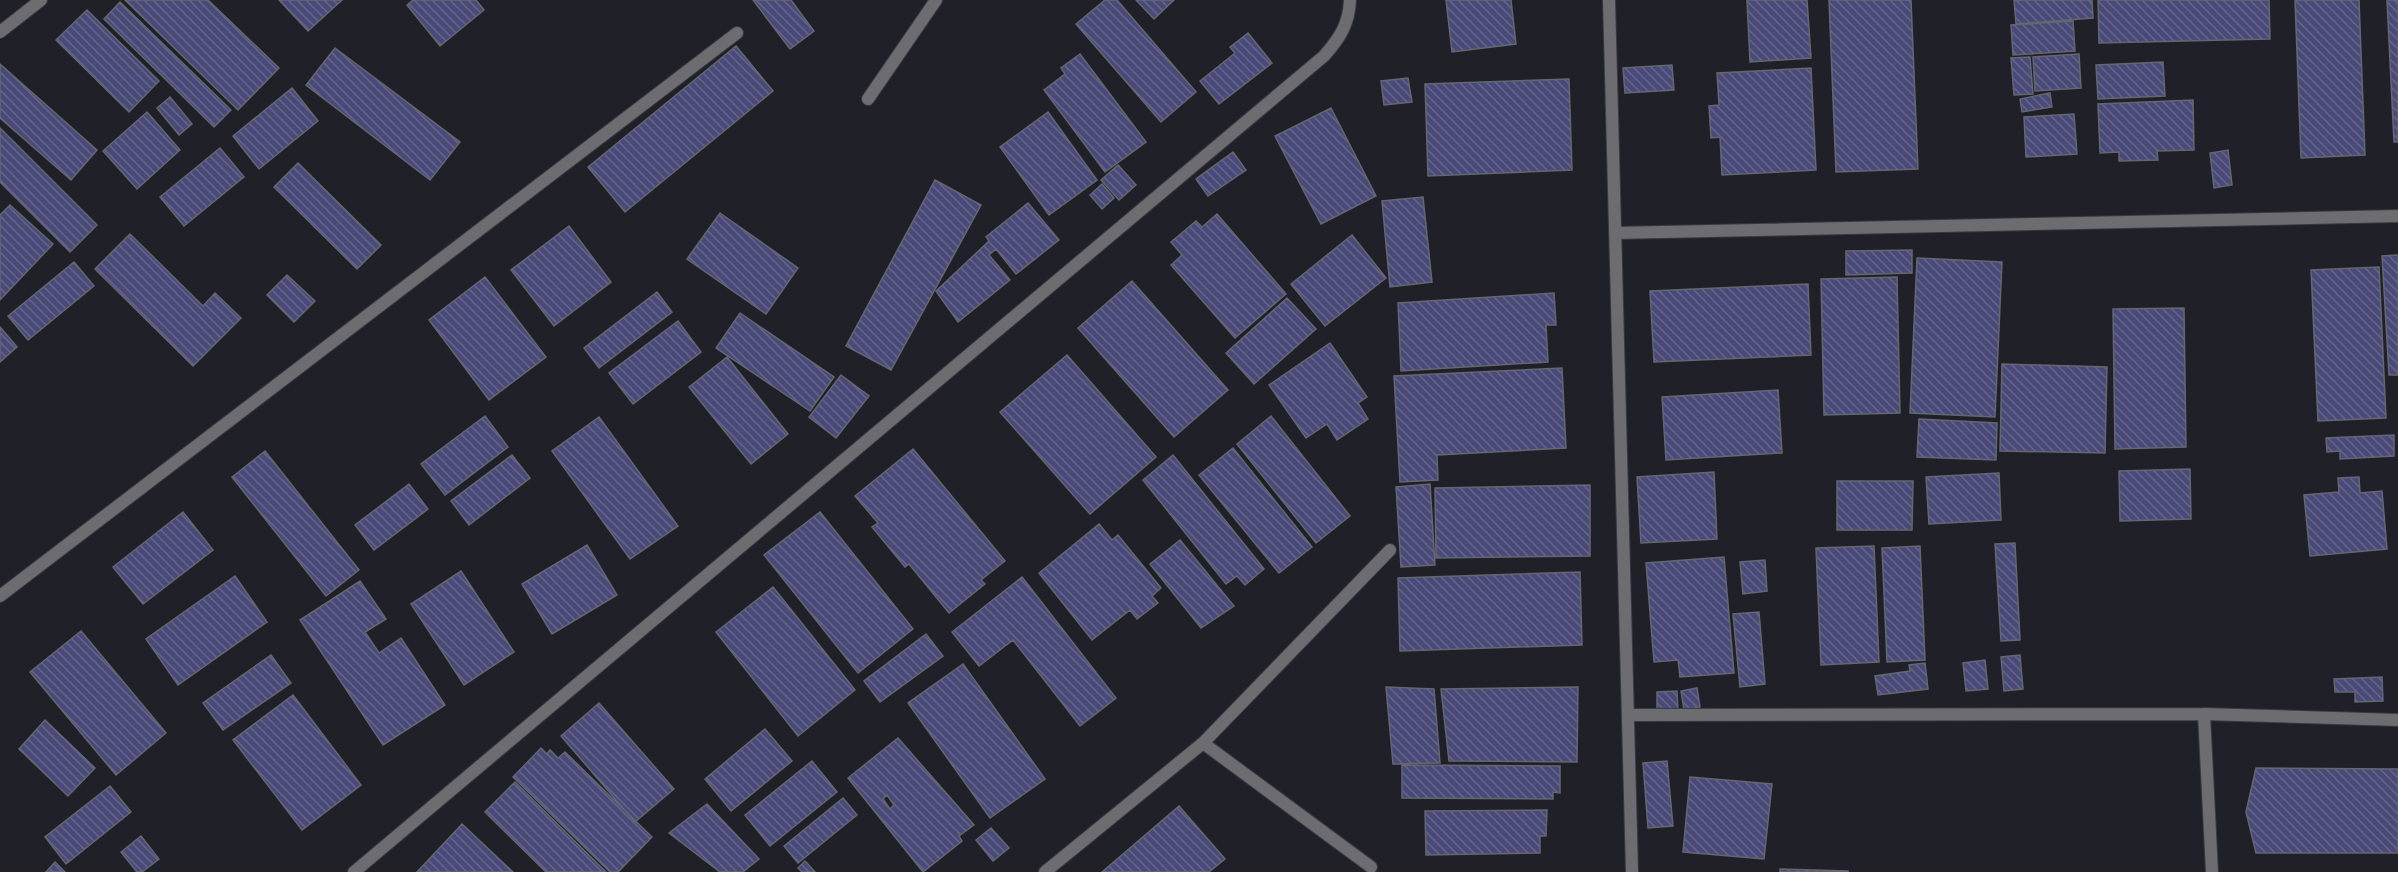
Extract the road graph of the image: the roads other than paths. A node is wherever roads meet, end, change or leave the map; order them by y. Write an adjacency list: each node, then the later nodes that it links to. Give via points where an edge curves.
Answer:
1 (40, 0): 5 (street)
2 (936, 0): 7 (street)
3 (1350, 0): 17 (street, via 1342,35 1324,56)
4 (1609, 0): 9 (street)
5 (0, 32)
6 (737, 33): 11 (street)
7 (868, 99)
8 (2398, 216): 9 (street)
9 (1615, 233): 13 (street)
10 (1390, 550): 15 (street)
11 (0, 596)
12 (2204, 714): 13 (street); 14 (street); 20 (street)
13 (1628, 715): 19 (street)
14 (2398, 720)
15 (1203, 743): 16 (street); 18 (street)
16 (1371, 867)
17 (354, 872)
18 (1046, 872)
19 (1632, 872)
20 (2212, 872)

